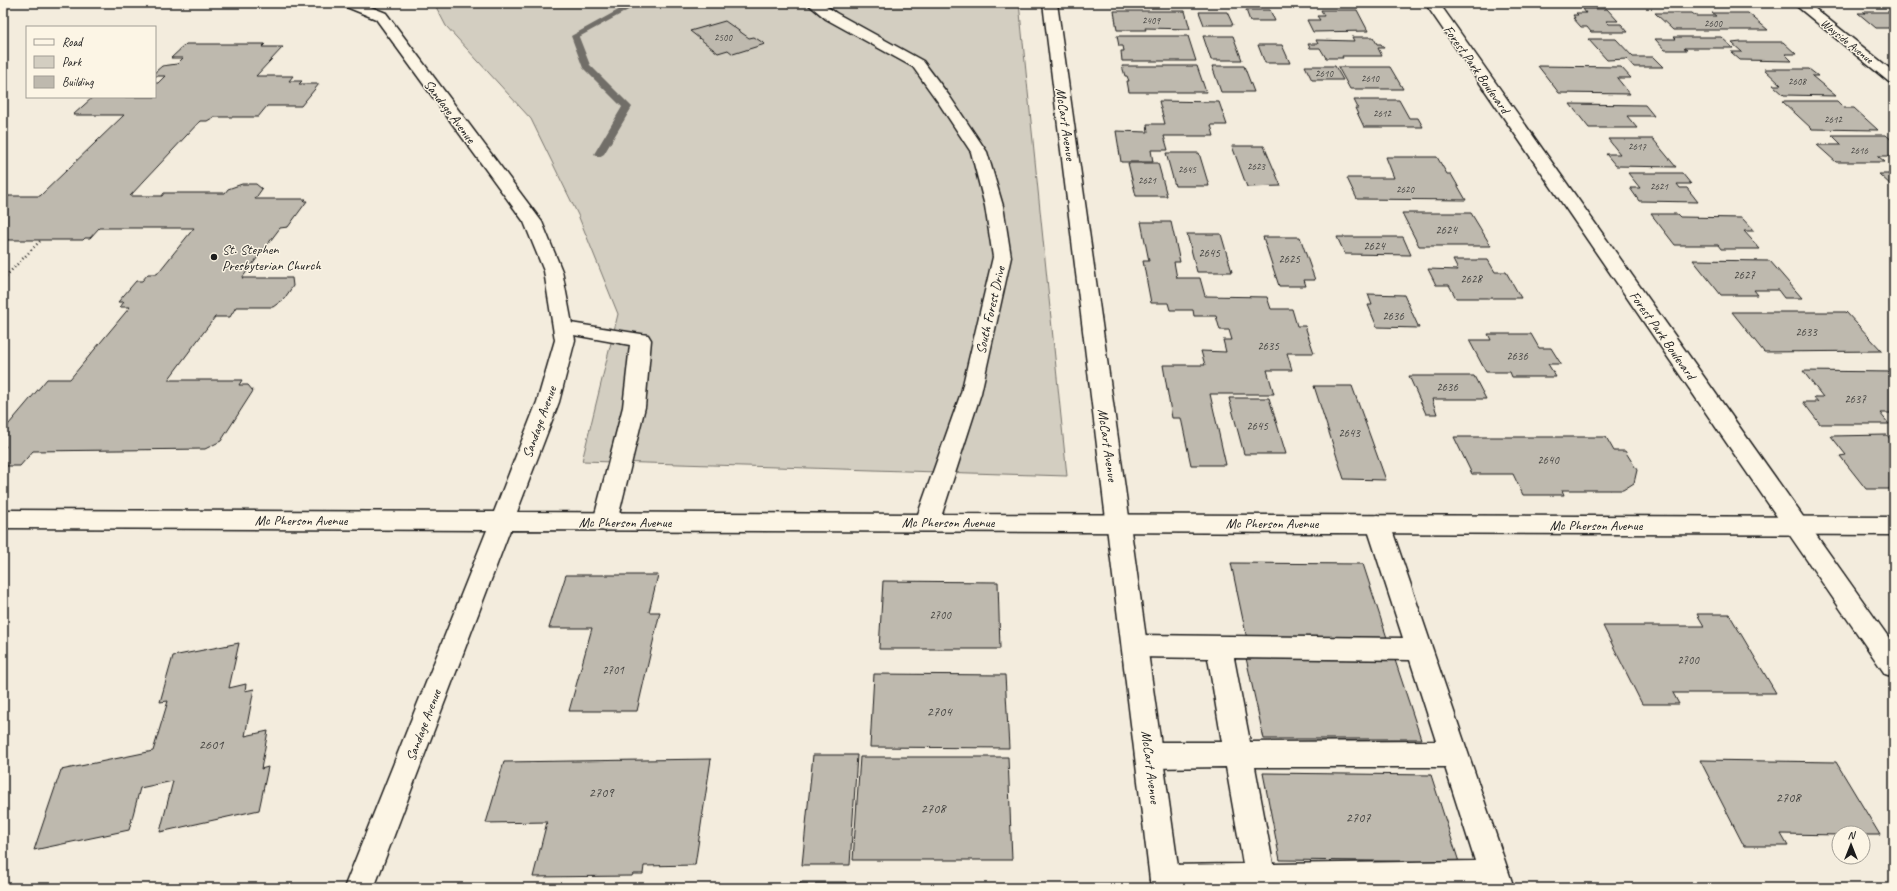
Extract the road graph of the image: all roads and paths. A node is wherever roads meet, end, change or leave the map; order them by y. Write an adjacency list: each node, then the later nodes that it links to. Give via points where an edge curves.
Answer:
1 (349, 3): 9 (street, Sandage Avenue, via 380,16 533,222 553,271)
2 (814, 3): 13 (street, South Forest Drive, via 831,16 918,64 979,152 994,206 1002,257 971,393)
3 (1050, 3): 14 (street, McCart Avenue)
4 (1432, 3): 16 (street, Forest Park Boulevard)
5 (1800, 3): 6 (street, Wayside Avenue)
6 (1894, 79)
7 (41, 240): 8 (path)
8 (3, 278)
9 (564, 328): 11 (street, Sandage Avenue, via 565,340 548,402); 12 (street, via 642,340 634,407)
10 (3, 519): 11 (street, Mc Pherson Avenue)
11 (502, 521): 12 (street, Mc Pherson Avenue); 28 (street, Sandage Avenue)
12 (605, 522): 13 (street, Mc Pherson Avenue)
13 (927, 522): 14 (street, Mc Pherson Avenue)
14 (1119, 523): 15 (street, Mc Pherson Avenue); 18 (street, McCart Avenue)
15 (1378, 524): 16 (street, Mc Pherson Avenue); 20 (street)
16 (1796, 525): 17 (street, Mc Pherson Avenue); 21 (street, Forest Park Boulevard)
17 (1894, 526)
18 (1135, 646): 19 (street); 22 (street, McCart Avenue)
19 (1219, 646): 20 (street); 23 (street)
20 (1420, 649): 24 (street)
21 (1894, 666)
22 (1149, 754): 23 (street); 27 (street, McCart Avenue)
23 (1238, 754): 24 (street); 26 (street)
24 (1454, 754): 25 (street)
25 (1497, 882): 26 (street)
26 (1262, 883): 27 (street)
27 (1166, 884)
28 (359, 888)

